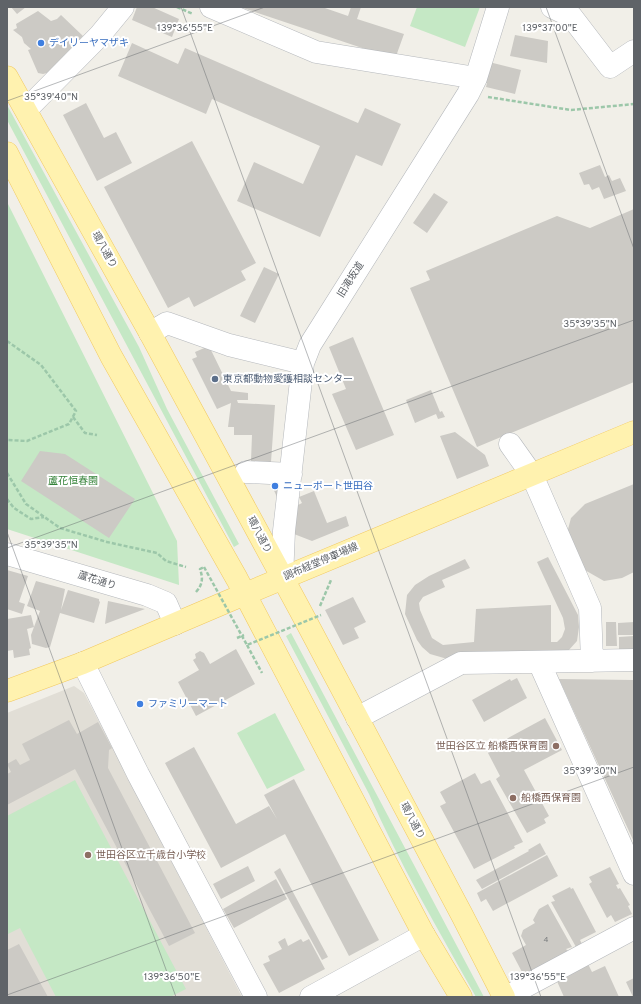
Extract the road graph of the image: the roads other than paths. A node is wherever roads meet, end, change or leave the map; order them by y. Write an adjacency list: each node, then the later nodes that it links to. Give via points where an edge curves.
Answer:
1 (124, 7): 8 (street)
2 (211, 7): 7 (street, via 316,52)
3 (498, 7): 7 (street, 旧滝坂道)
4 (552, 7): 5 (street, via 571,16 610,67)
5 (634, 51)
6 (7, 76): 8 (main road, 環八通り)
7 (472, 86): 11 (street, 旧滝坂道, via 310,345)
8 (26, 110): 10 (main road, 環八通り)
9 (7, 153): 19 (main road, via 111,356)
10 (150, 333): 11 (street, via 167,323 229,345); 18 (main road, 環八通り)
11 (303, 363): 15 (street, 旧滝坂道)
12 (634, 432): 16 (main road, 調布経堂停車場線)
13 (510, 444): 16 (street)
14 (246, 472): 15 (street)
15 (291, 474): 18 (street, 旧滝坂道, via 284,531)
16 (532, 475): 18 (main road, 調布経堂停車場線); 22 (street, via 590,608)
17 (7, 554): 20 (street, 蘆花通り, via 147,595 166,604)
18 (282, 578): 19 (main road, 調布経堂停車場線); 26 (main road, 環八通り)
19 (245, 594): 20 (main road, 調布経堂停車場線); 29 (main road)
20 (175, 624): 24 (main road, 調布経堂停車場線)
21 (634, 660): 22 (street)
22 (592, 661): 23 (street)
23 (539, 662): 26 (street, via 461,663); 27 (street)
24 (83, 663): 25 (main road, 調布経堂停車場線); 30 (street, via 138,774)
25 (7, 691)
26 (357, 718): 33 (main road, 環八通り)
27 (634, 874)
28 (634, 928): 34 (street)
29 (424, 935): 31 (street); 32 (main road)
30 (256, 997)
31 (311, 997)
32 (461, 997)
33 (504, 997)
34 (508, 997)

